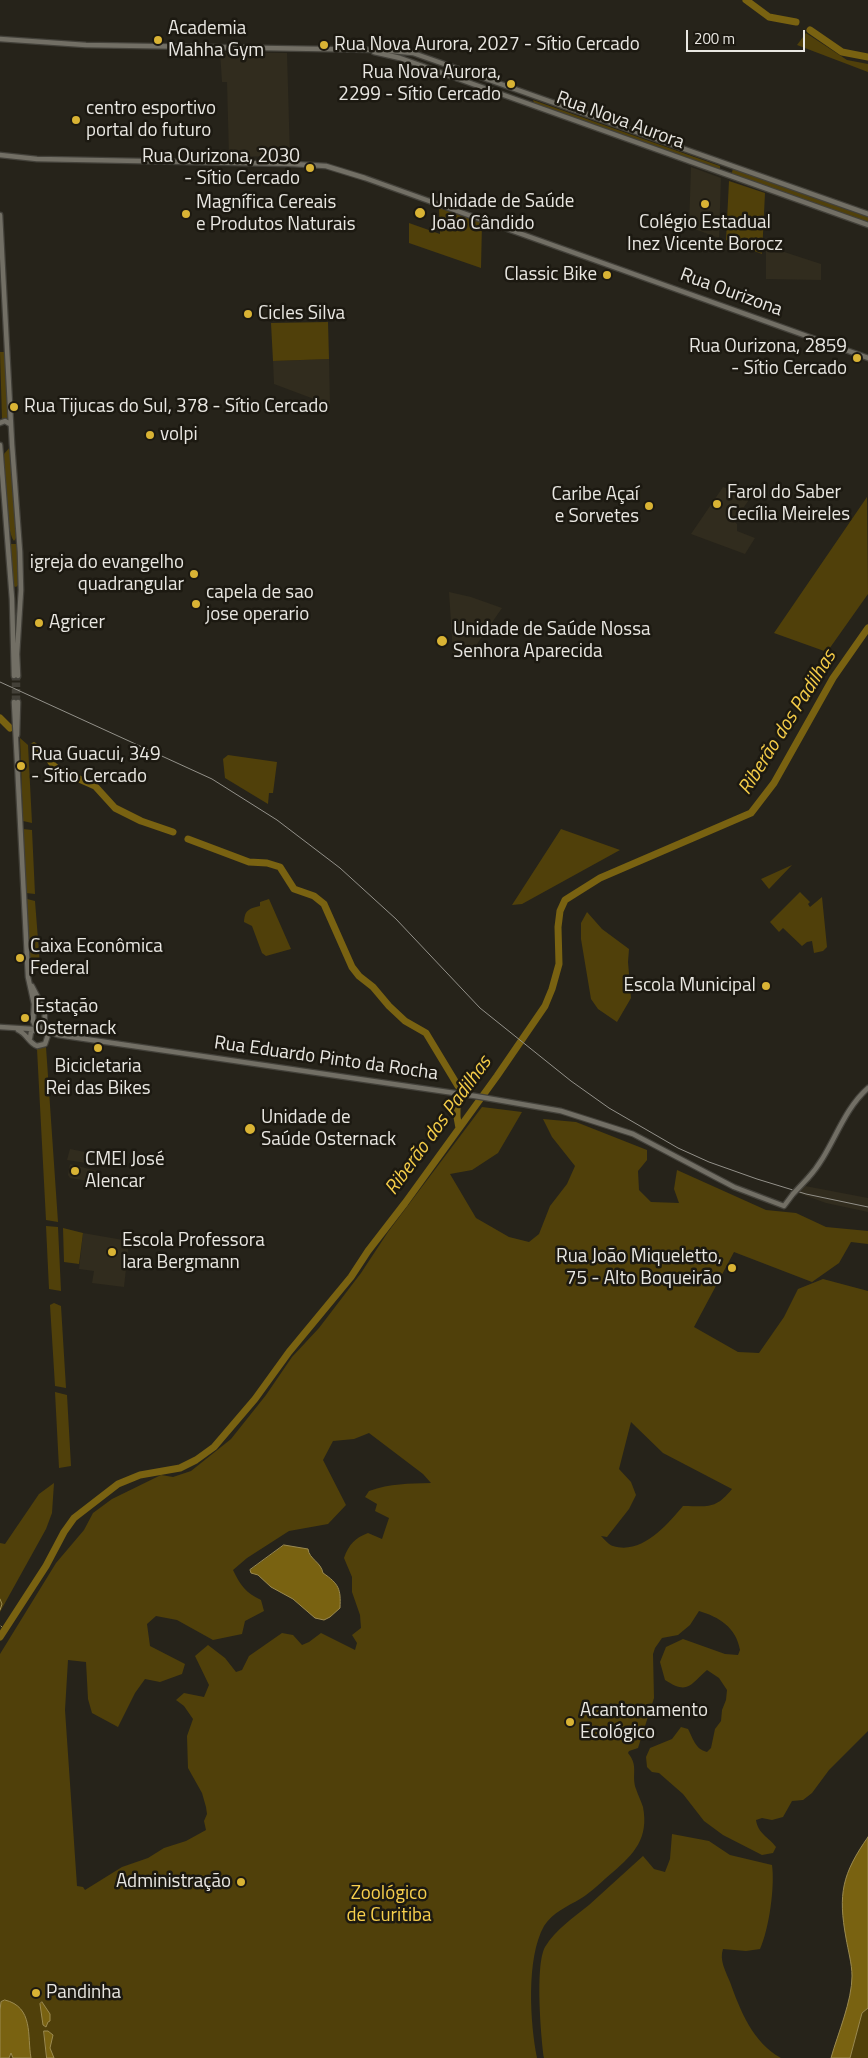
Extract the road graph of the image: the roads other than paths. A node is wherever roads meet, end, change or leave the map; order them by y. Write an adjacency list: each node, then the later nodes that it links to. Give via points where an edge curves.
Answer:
1 (0, 39): 2 (main road, Rua Nova Aurora, via 95,45)
2 (360, 49): 4 (main road, Rua Nova Aurora, via 412,53); 6 (main road, Rua Nova Aurora, via 400,58)
3 (0, 155): 15 (main road, Rua Ourizona, via 37,159 326,166)
4 (783, 184): 5 (main road, Rua Nova Aurora); 6 (main road)
5 (793, 188): 7 (main road, via 789,192); 8 (main road, Rua Nova Aurora)
6 (782, 194): 7 (main road, Rua Nova Aurora)
7 (791, 198): 10 (main road, Rua Nova Aurora)
8 (868, 214)
9 (0, 215): 12 (main road)
10 (868, 225)
11 (0, 294): 12 (main road)
12 (4, 300): 13 (main road)
13 (6, 345): 14 (main road); 17 (main road)
14 (2, 351)
15 (868, 358)
16 (0, 424): 17 (main road, via 7,421)
17 (11, 425): 20 (main road)
18 (0, 445): 19 (main road)
19 (7, 538): 20 (main road, via 14,543); 20 (main road, via 16,676 21,590)
20 (19, 538)
21 (16, 702): 22 (main road)
22 (28, 980): 23 (main road); 24 (main road)
23 (34, 1004): 24 (main road); 25 (main road)
24 (45, 1011): 29 (main road)
25 (33, 1022): 27 (main road); 28 (main road)
26 (0, 1027): 28 (main road)
27 (34, 1029): 28 (main road); 29 (main road); 31 (main road)
28 (20, 1030): 31 (main road)
29 (45, 1030): 30 (main road, Rua Eduardo Pinto da Rocha); 32 (main road)
30 (58, 1035): 32 (main road); 33 (main road, Rua Eduardo Pinto da Rocha, bridge, via 475,1096 568,1113 633,1134 734,1187 784,1206 819,1163 848,1110)
31 (30, 1038): 32 (main road, via 37,1046 43,1046)
32 (48, 1040)
33 (868, 1088)

